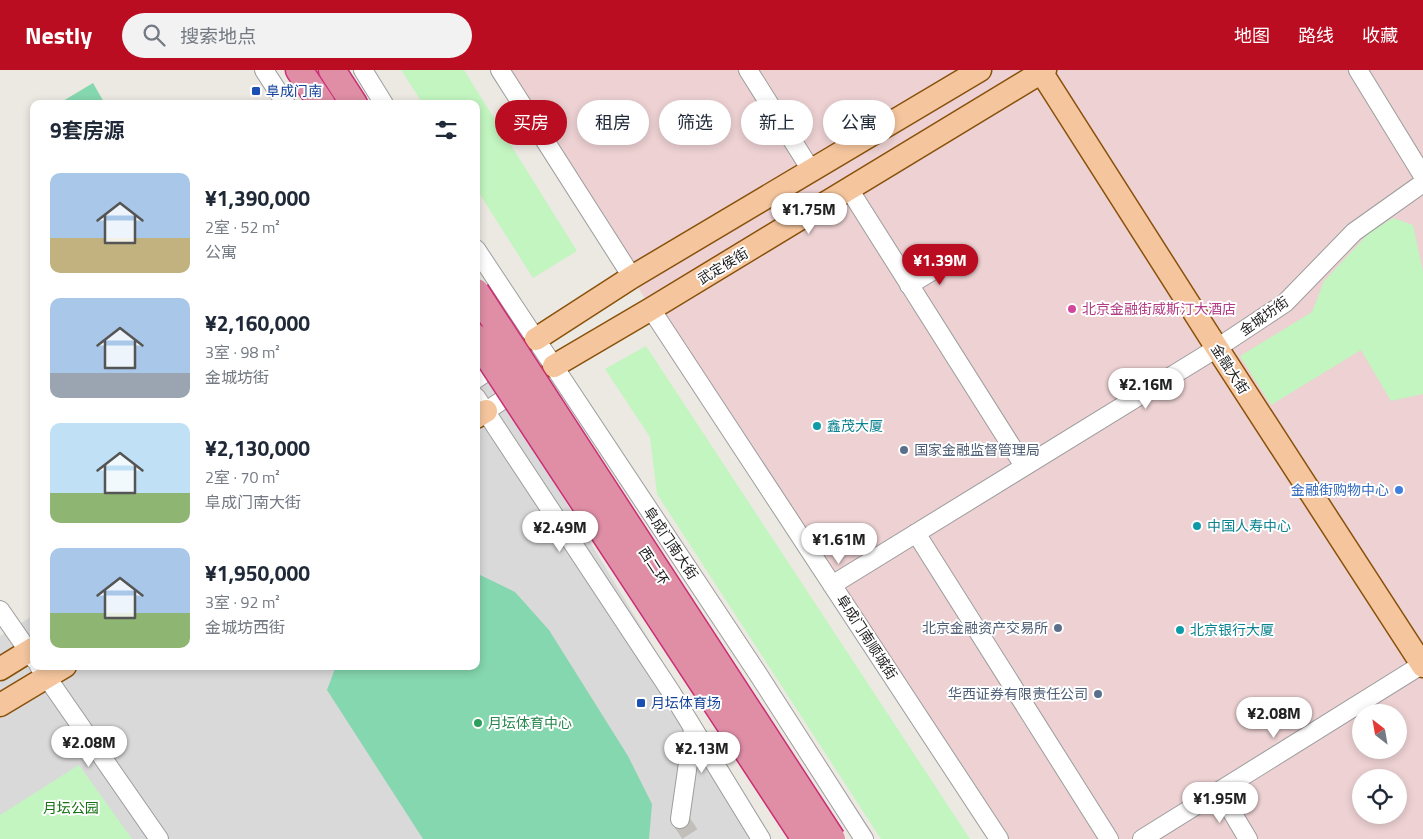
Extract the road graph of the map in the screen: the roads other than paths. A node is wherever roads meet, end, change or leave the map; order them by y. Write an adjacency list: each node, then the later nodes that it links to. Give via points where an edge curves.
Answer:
1 (264, 70): 10 (street)
2 (299, 70): 11 (highway)
3 (332, 70): 12 (highway)
4 (363, 70): 13 (street)
5 (500, 70): 20 (street)
6 (748, 70): 14 (street)
7 (980, 70): 14 (main road)
8 (1358, 70): 15 (street)
9 (1042, 71): 17 (main road, 武定侯街); 26 (main road, 金融大街)
10 (283, 100)
11 (319, 100)
12 (351, 100)
13 (382, 100)
14 (811, 170): 20 (main road)
15 (1423, 176)
16 (1423, 183): 26 (street, 金城坊街, via 1354,232 1285,303)
17 (848, 189): 21 (street); 23 (main road, 武定侯街)
18 (954, 258): 21 (street)
19 (480, 271): 22 (street, 阜成门南大街)
20 (632, 277): 24 (main road)
21 (909, 285): 31 (street)
22 (483, 289): 24 (street, 阜成门南大街); 48 (highway, 西二环, bridge)
23 (651, 309): 27 (main road, 武定侯街); 33 (street, 阜成门南顺城街)
24 (536, 339): 27 (street, 阜成门南大街); 28 (street)
25 (480, 344): 47 (highway, 西二环, bridge)
26 (1217, 348): 31 (street, 金城坊街); 37 (main road, 金融大街)
27 (554, 366): 29 (street); 49 (street, 阜成门南大街)
28 (480, 376)
29 (480, 407)
30 (480, 409): 42 (street, via 672,692)
31 (1024, 466): 32 (street, 金城坊街)
32 (916, 533): 33 (street, 金城坊街); 51 (street)
33 (832, 585): 50 (street, 阜成门南顺城街)
34 (0, 610): 35 (street)
35 (30, 648)
36 (30, 664): 38 (main road)
37 (1423, 665): 43 (street)
38 (0, 669)
39 (33, 670): 41 (main road)
40 (46, 670): 45 (street)
41 (0, 705)
42 (693, 728): 44 (street); 46 (street)
43 (1220, 792): 52 (street); 53 (street)
44 (680, 819)
45 (159, 839)
46 (761, 839)
47 (805, 839)
48 (832, 839)
49 (864, 839)
50 (1000, 839)
51 (1109, 839)
52 (1142, 839)
53 (1248, 839)

